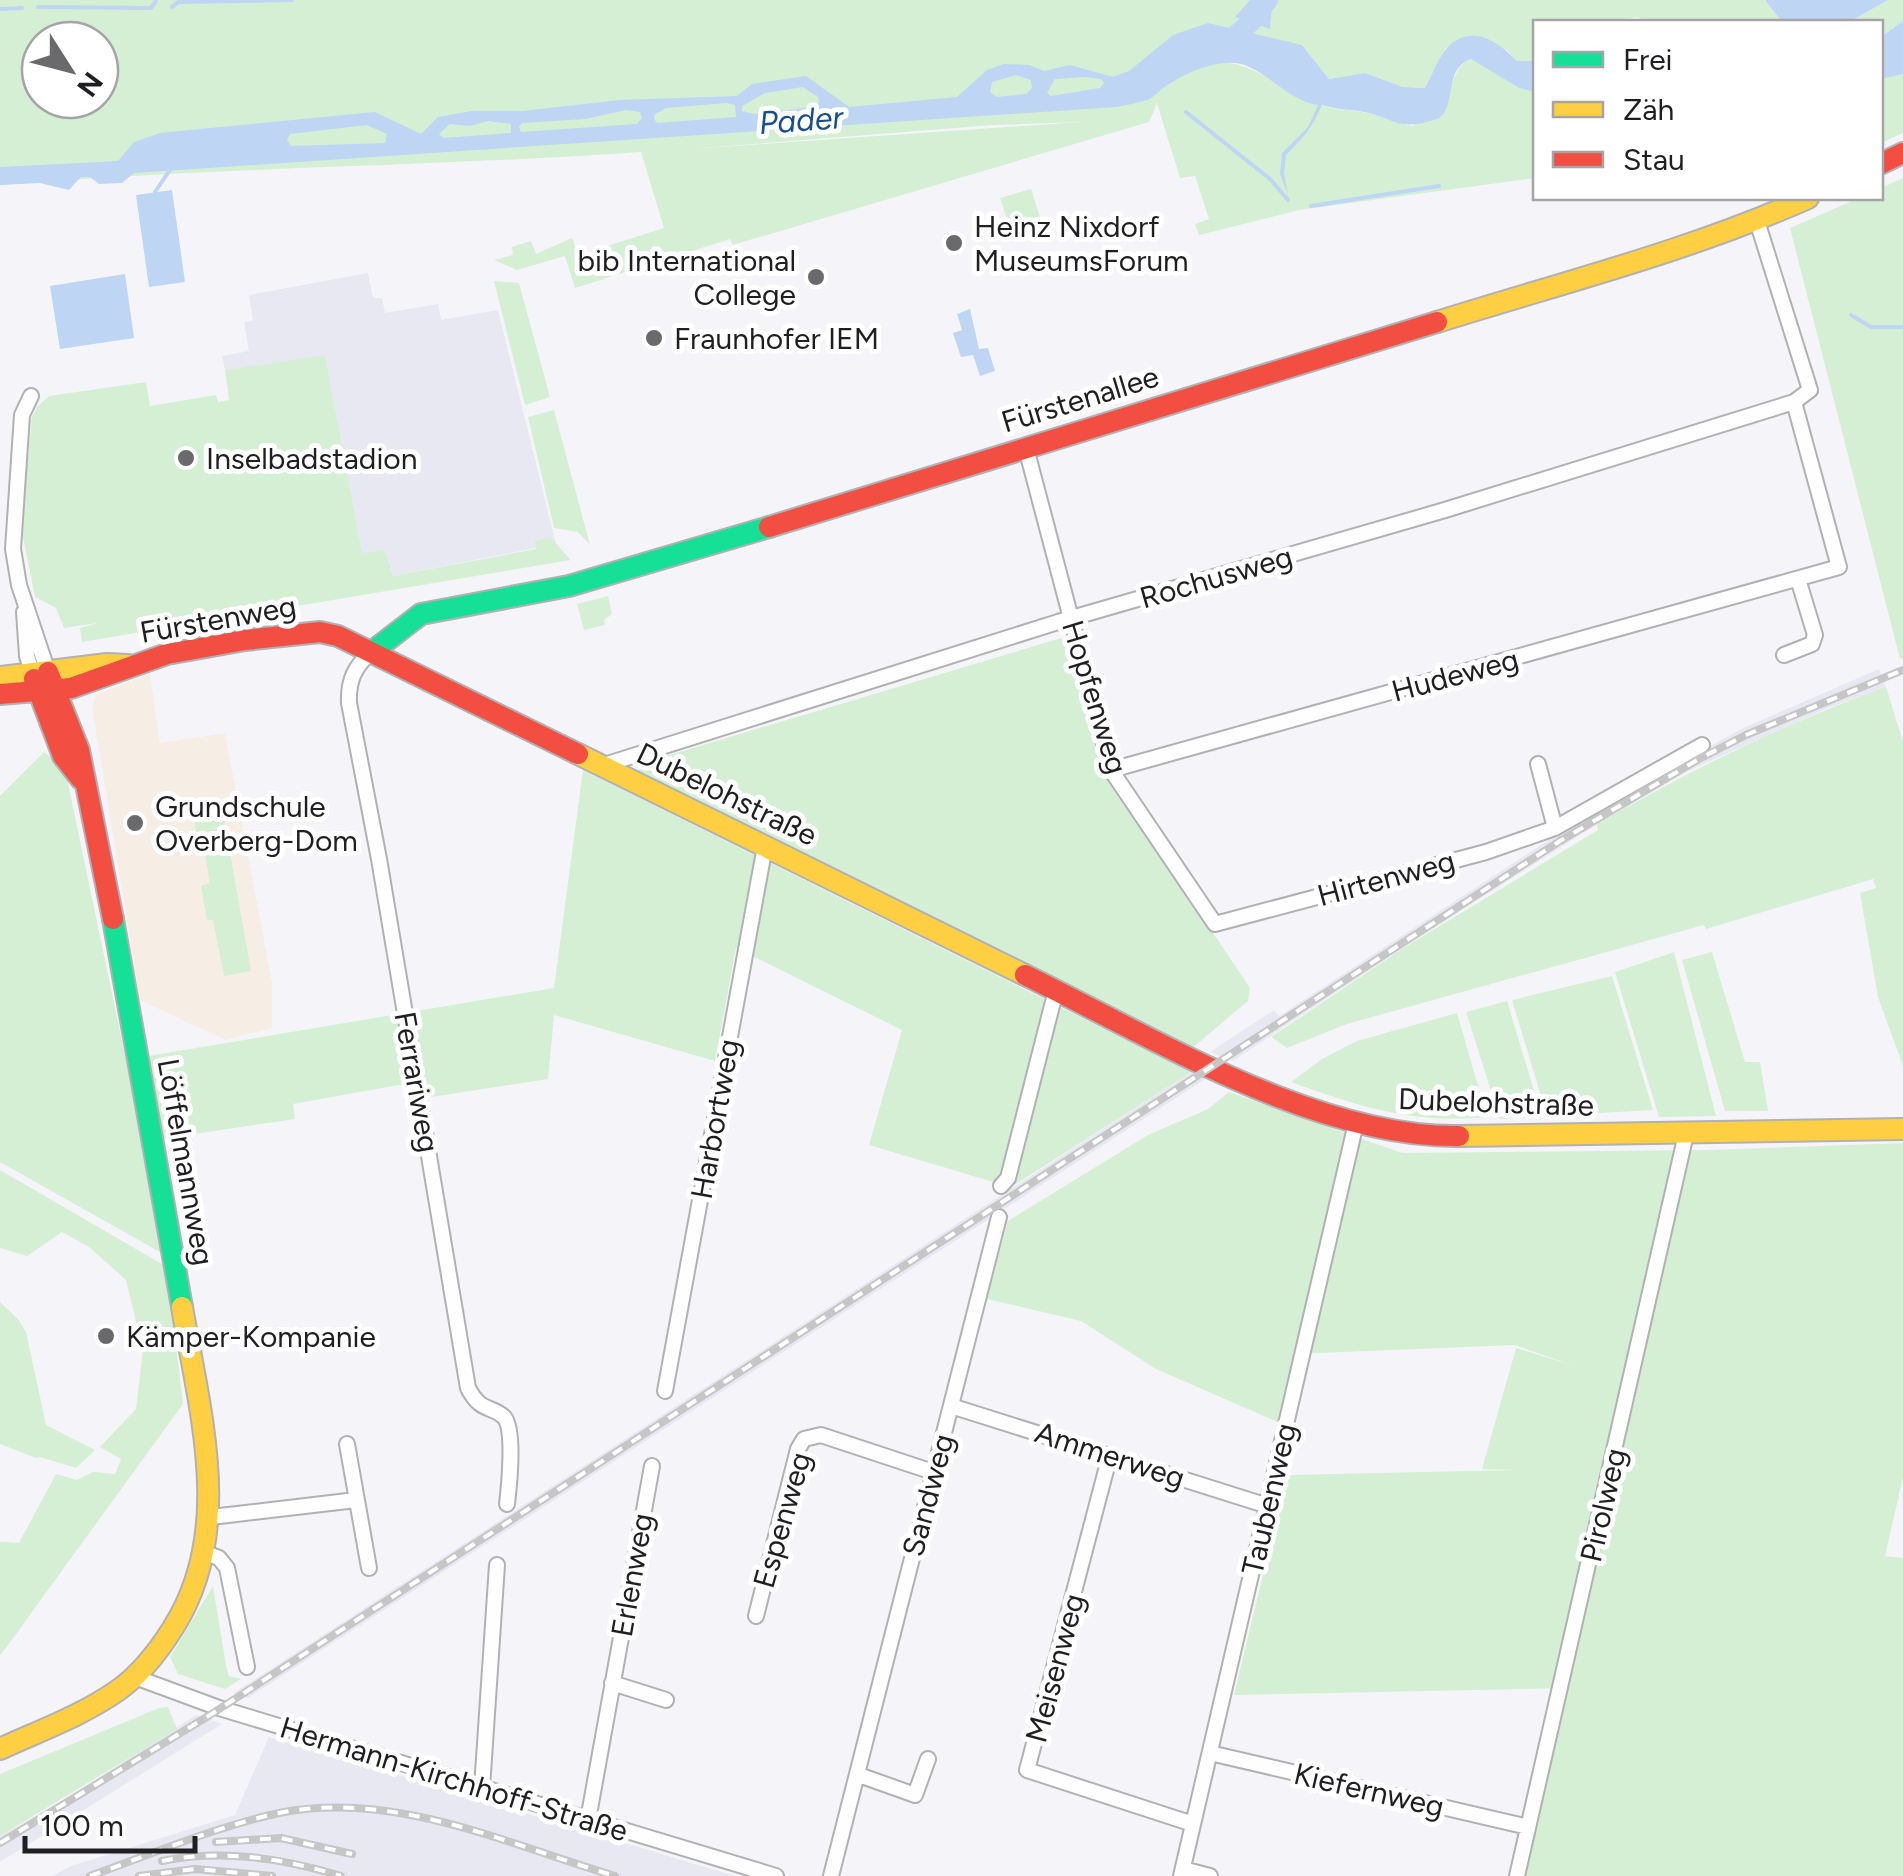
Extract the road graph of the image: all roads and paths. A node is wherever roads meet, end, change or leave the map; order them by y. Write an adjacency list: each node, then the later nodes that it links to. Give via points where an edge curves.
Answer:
1 (1803, 200): 2 (street, Fürstenallee)
2 (1756, 221): 4 (street, via 1810,390); 5 (street, Fürstenallee)
3 (30, 396): 11 (street, via 22,415 12,530)
4 (1794, 402): 6 (street, Hudeweg, via 1839,567); 7 (street, Rochusweg)
5 (1026, 448): 7 (street, Hopfenweg); 8 (street, Fürstenallee, via 588,582 420,614)
6 (1798, 579): 9 (street, via 1815,635 1812,644); 17 (street, Hudeweg)
7 (1071, 618): 14 (street, Rochusweg); 17 (street, Hopfenweg)
8 (373, 651): 11 (street, Fürstenweg, via 338,636 303,633 106,664); 16 (street, Dubelohstraße); 35 (street, Ferrariweg, via 351,678 349,703 468,1388 510,1430)
9 (1784, 655)
10 (0, 677): 11 (street, Fürstenweg)
11 (43, 681): 12 (street, Fürstenweg); 37 (street, Löffelmannweg, via 79,750 102,856 207,1454)
12 (0, 694)
13 (1702, 744): 19 (street, Hirtenweg)
14 (639, 754): 16 (street, Rochusweg); 18 (street)
15 (1538, 764): 19 (street)
16 (600, 766): 18 (street, Dubelohstraße)
17 (1111, 770): 21 (street, Hopfenweg)
18 (623, 777): 20 (street, Dubelohstraße)
19 (1555, 828): 21 (street, Hirtenweg)
20 (765, 846): 22 (street, Dubelohstraße); 28 (street, Harbortweg)
21 (1214, 924)
22 (1056, 990): 23 (street, Dubelohstraße, via 1302,1107); 26 (street)
23 (1356, 1122): 25 (street, Dubelohstraße, via 1446,1136); 36 (street, Taubenweg)
24 (1903, 1129): 25 (street, Dubelohstraße)
25 (1686, 1134): 53 (street, Pirolweg)
26 (1002, 1186)
27 (999, 1216): 29 (street, Sandweg)
28 (665, 1391)
29 (951, 1406): 31 (street, Ammerweg); 33 (street, Sandweg)
30 (347, 1444): 34 (street)
31 (1110, 1455): 36 (street, Ammerweg); 52 (street, Meisenweg, via 1027,1770)
32 (652, 1466): 44 (street, Erlenweg)
33 (933, 1472): 41 (street, Espenweg, via 821,1435 804,1438); 49 (street, Sandweg)
34 (356, 1500): 37 (street); 40 (street)
35 (508, 1504)
36 (1268, 1506): 47 (street, Taubenweg)
37 (211, 1517): 38 (street, Löffelmannweg)
38 (206, 1553): 42 (street, via 227,1568); 43 (street, Löffelmannweg, via 179,1619)
39 (497, 1565): 50 (street)
40 (369, 1568)
41 (756, 1616)
42 (247, 1666)
43 (135, 1677): 46 (street, Löffelmannweg); 50 (street, Hermann-Kirchhoff-Straße)
44 (612, 1683): 45 (street); 51 (street, Erlenweg)
45 (666, 1700)
46 (0, 1748)
47 (1210, 1754): 52 (street, Taubenweg); 53 (street, Kiefernweg)
48 (928, 1758): 49 (street, via 915,1794)
49 (858, 1775): 56 (street, Sandweg)
50 (482, 1788): 51 (street, Hermann-Kirchhoff-Straße)
51 (588, 1820): 55 (street, Hermann-Kirchhoff-Straße)
52 (1193, 1824): 54 (street, Taubenweg)
53 (1528, 1827): 58 (street, Pirolweg)
54 (1182, 1872): 57 (street)
55 (776, 1876)
56 (831, 1876)
57 (1210, 1876)
58 (1516, 1876)

